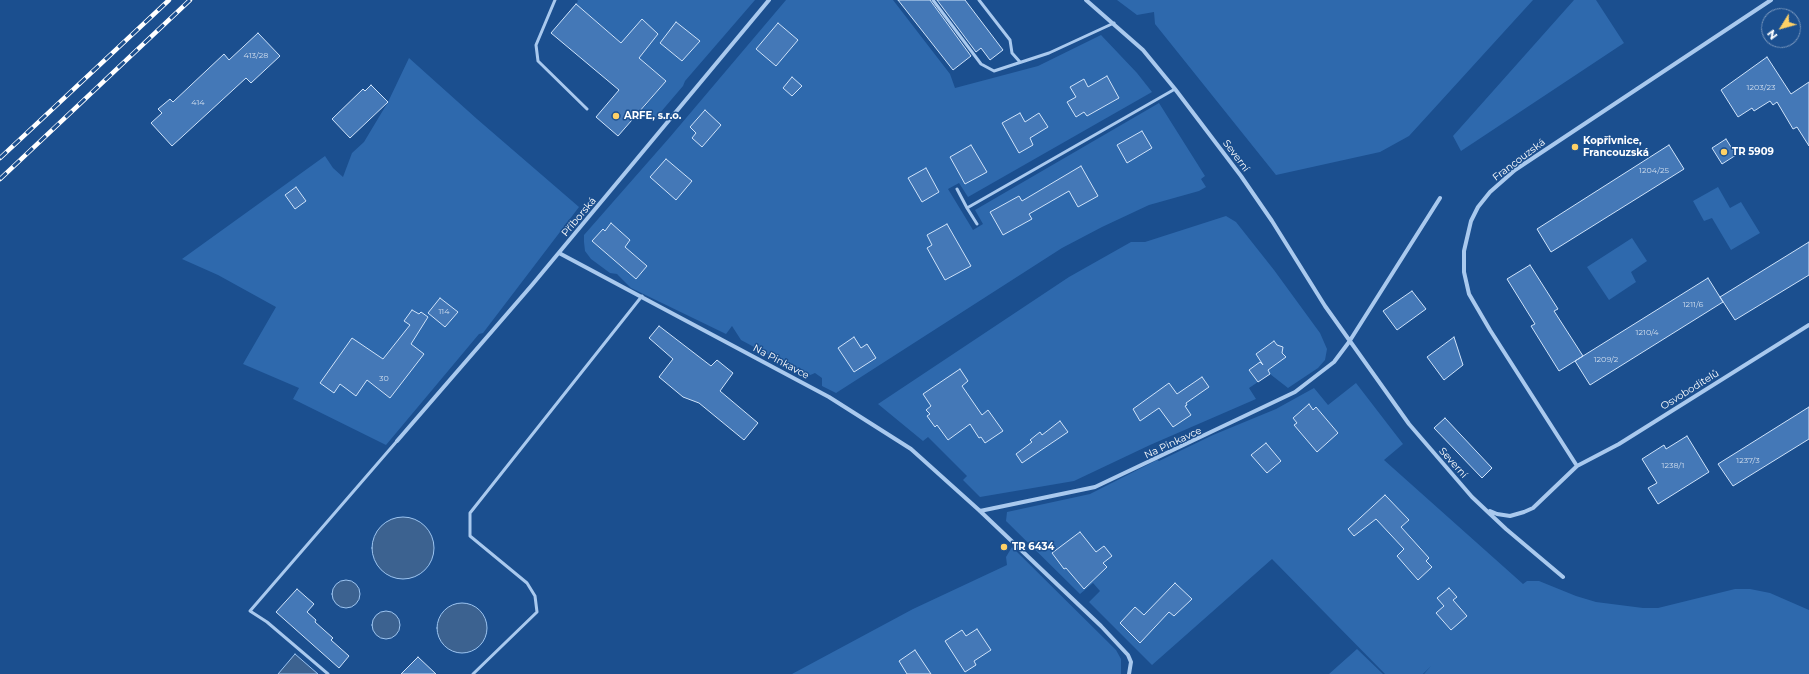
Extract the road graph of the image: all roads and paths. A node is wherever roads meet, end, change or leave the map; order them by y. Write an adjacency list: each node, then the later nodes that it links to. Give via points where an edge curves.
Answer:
1 (555, 0): 10 (lane, via 536,45 538,61)
2 (769, 0): 15 (street, Příborská)
3 (933, 0): 8 (lane, via 981,64 994,71)
4 (979, 0): 8 (lane, via 1010,40 1012,53)
5 (1086, 0): 7 (street, Severní)
6 (1771, 0): 20 (street, Francouzská, via 1515,170 1490,192 1471,221 1464,250 1464,272 1469,294)
7 (1114, 23): 8 (lane, via 1049,53); 9 (street, Severní, via 1143,50)
8 (1020, 62)
9 (1175, 89): 13 (lane); 18 (street, Severní, via 1272,221)
10 (587, 108)
11 (957, 189): 13 (lane)
12 (1440, 198): 18 (street)
13 (967, 208): 14 (lane)
14 (977, 224)
15 (559, 253): 16 (street, Na Pinkavce); 19 (street, Příborská)
16 (642, 296): 21 (street, Na Pinkavce, via 858,414 911,449); 25 (lane, via 470,513 470,536 527,583 535,596 537,612)
17 (1809, 324): 20 (street, Osvoboditelů, via 1619,444)
18 (1349, 342): 21 (street, Na Pinkavce, via 1334,362 1295,392 1095,488); 22 (street, Severní, via 1409,424)
19 (397, 441): 24 (lane, via 250,611 267,622)
20 (1577, 466): 22 (street, via 1540,502 1524,512 1510,516)
21 (980, 510): 26 (street, Na Pinkavce, via 1128,654 1131,662)
22 (1486, 510): 23 (street, Severní)
23 (1563, 577)
24 (328, 674)
25 (473, 674)
26 (1129, 674)

